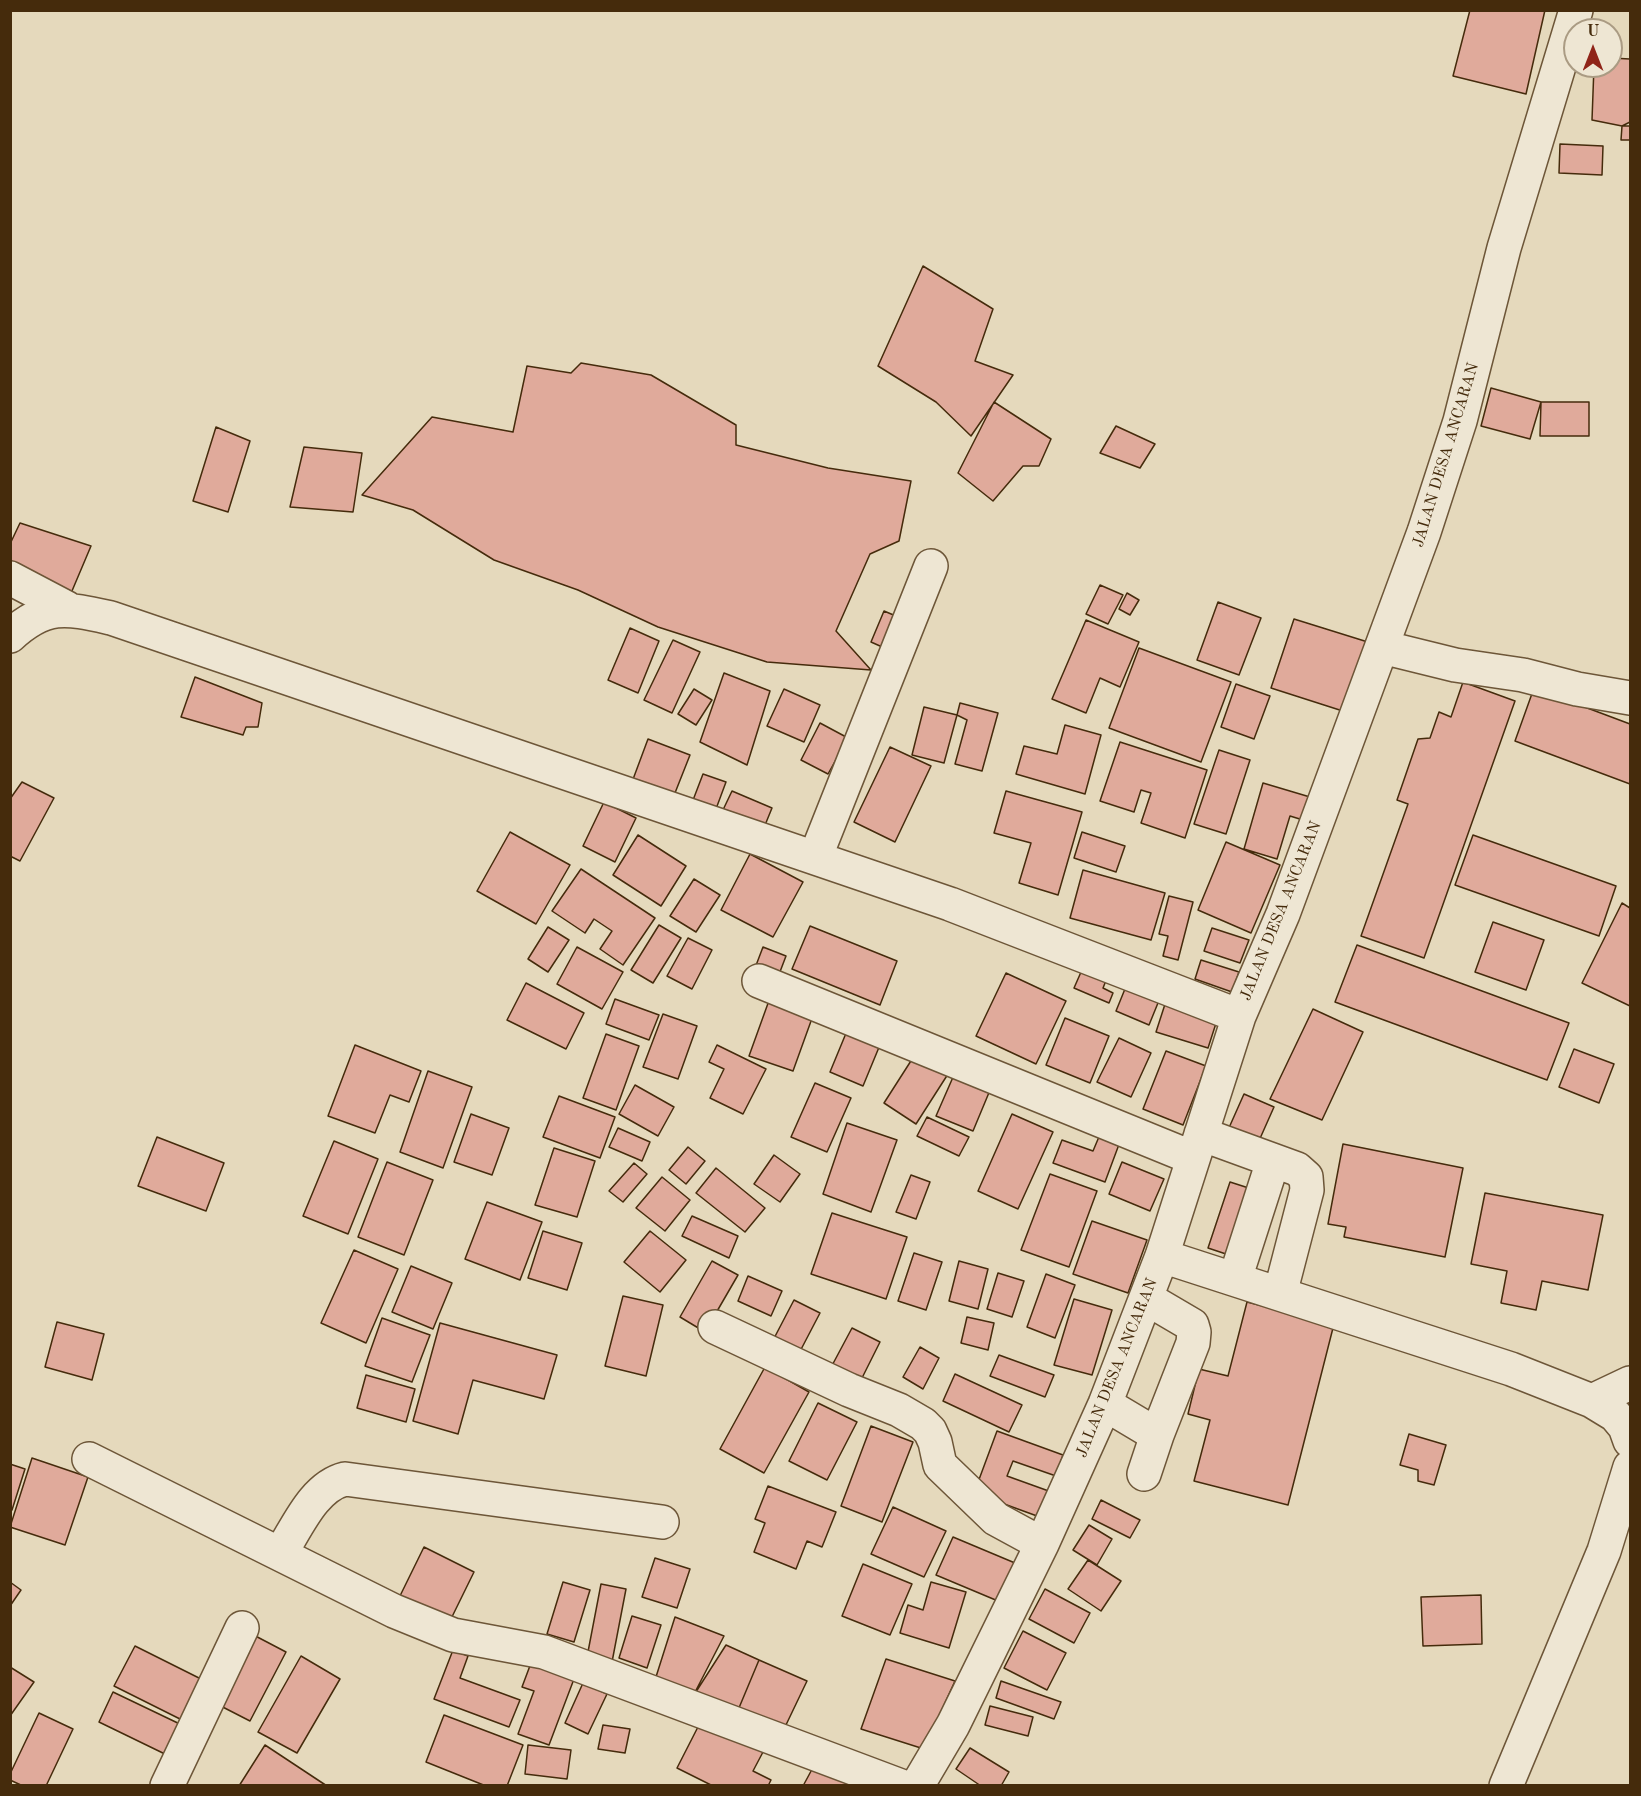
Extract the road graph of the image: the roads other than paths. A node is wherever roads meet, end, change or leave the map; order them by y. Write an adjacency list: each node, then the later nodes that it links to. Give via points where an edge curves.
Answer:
1 (1576, 10): 6 (street, JALAN DESA ANCARAN, via 1504,248 1460,421)
2 (931, 566): 8 (street)
3 (10, 578): 4 (street)
4 (67, 608): 5 (street, via 30,618); 8 (street, via 122,622)
5 (10, 636)
6 (1382, 647): 7 (street); 10 (street, JALAN DESA ANCARAN, via 1283,914)
7 (1630, 698)
8 (815, 858): 10 (street, via 950,904)
9 (759, 981): 11 (street)
10 (1239, 1016): 11 (street, JALAN DESA ANCARAN)
11 (1197, 1146): 12 (street); 13 (street, JALAN DESA ANCARAN)
12 (1273, 1161): 14 (street); 15 (street, via 1297,1169 1306,1177)
13 (1162, 1256): 14 (street); 16 (street, JALAN DESA ANCARAN)
14 (1235, 1280): 15 (street)
15 (1280, 1294): 19 (street, via 1511,1369)
16 (1146, 1298): 20 (street, JALAN DESA ANCARAN); 21 (street, via 1192,1325 1194,1332)
17 (715, 1327): 27 (street, via 923,1424 935,1442 940,1465 996,1519)
18 (1630, 1383): 19 (street)
19 (1592, 1401): 22 (street, via 1615,1415)
20 (1105, 1404): 21 (street); 27 (street, JALAN DESA ANCARAN)
21 (1157, 1435): 25 (street)
22 (1630, 1441)
23 (89, 1460): 28 (street)
24 (1630, 1467): 33 (street, via 1604,1551)
25 (1144, 1474)
26 (662, 1522): 28 (street, via 345,1479 331,1482 321,1491)
27 (1042, 1544): 32 (street, JALAN DESA ANCARAN, via 952,1725)
28 (279, 1554): 31 (street, via 394,1611 453,1635 538,1650)
29 (242, 1628): 30 (street)
30 (167, 1785)
31 (902, 1785)
32 (917, 1785)
33 (1506, 1785)

